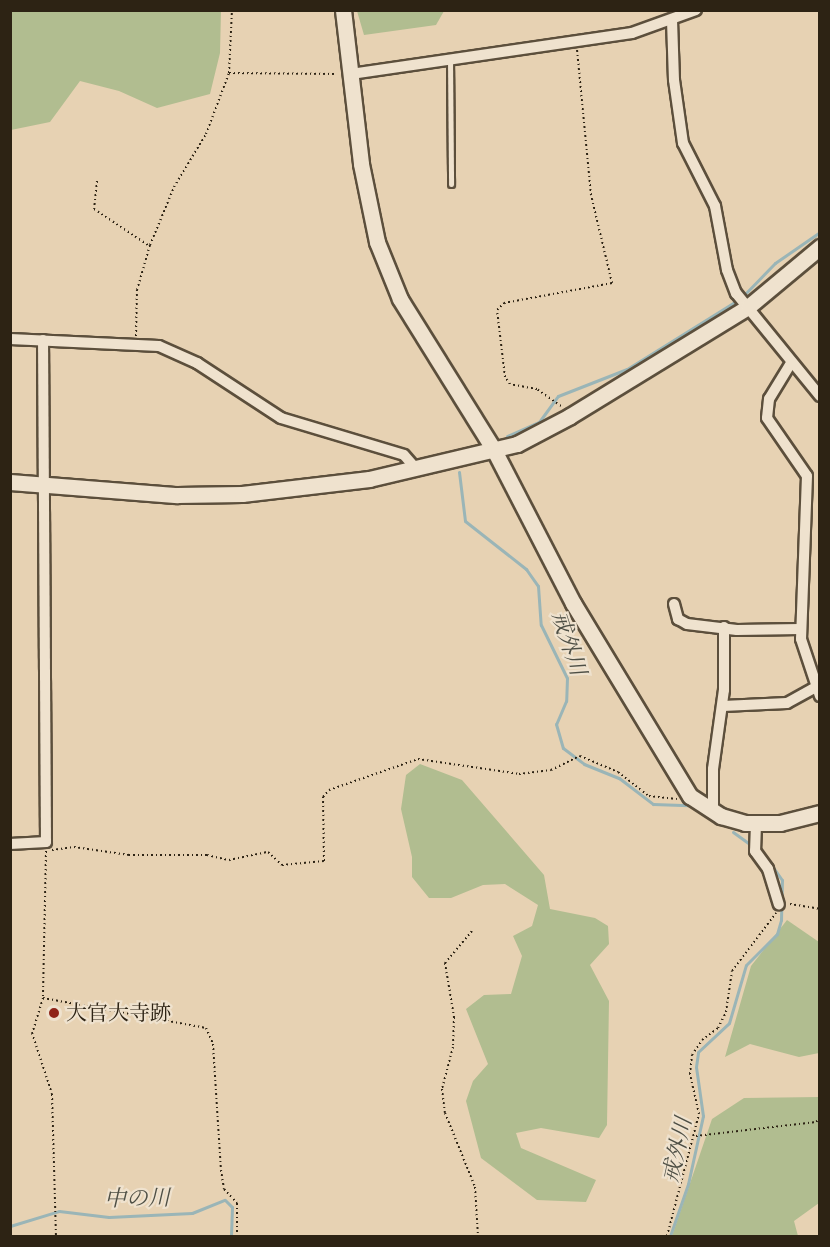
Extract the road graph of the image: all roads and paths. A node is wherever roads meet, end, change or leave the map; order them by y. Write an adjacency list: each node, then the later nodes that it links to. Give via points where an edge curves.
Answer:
1 (232, 10): 7 (path)
2 (343, 10): 8 (street)
3 (696, 10): 4 (street)
4 (672, 20): 5 (street, via 632,33); 13 (street, via 674,80 683,143 715,206 727,270 736,293)
5 (576, 41): 6 (street); 19 (path, via 591,195 612,283 504,303 497,310 505,377 510,384 537,389)
6 (450, 59): 8 (street); 10 (lane)
7 (228, 73): 8 (path); 11 (path, via 206,134 174,187)
8 (351, 74): 20 (street, via 361,164 377,242 410,317)
9 (97, 181): 11 (path, via 94,209)
10 (451, 184)
11 (150, 245): 16 (path, via 137,290)
12 (819, 247): 13 (street)
13 (748, 307): 17 (street); 20 (street, via 533,438)
14 (10, 339): 15 (street)
15 (43, 340): 16 (street, via 115,346); 23 (street)
16 (135, 342): 21 (street, via 184,356 294,424 404,455)
17 (791, 363): 18 (street); 26 (street, via 767,407 772,427 803,467 809,485)
18 (819, 396)
19 (559, 403)
20 (494, 450): 21 (street); 30 (street, via 573,603)
21 (417, 470): 23 (street, via 369,479 206,496)
22 (10, 482): 23 (street)
23 (42, 483): 35 (street)
24 (675, 604): 25 (street, via 682,623)
25 (724, 627): 26 (street); 29 (street)
26 (800, 629): 27 (street, via 803,648)
27 (817, 672): 28 (street)
28 (819, 691): 29 (street, via 776,706)
29 (723, 706): 31 (street, via 713,769)
30 (690, 796): 31 (street); 35 (path, via 674,800 650,796 618,772 580,756 551,770 519,774 418,759 348,780 323,797 324,861 282,865 268,852 229,860 207,855 129,855)
31 (713, 811): 33 (street, via 730,820)
32 (819, 813): 33 (street)
33 (756, 824): 36 (street, via 755,847 768,869)
34 (10, 844): 35 (street)
35 (46, 847): 40 (path)
36 (779, 904): 42 (path, via 764,933 745,950 732,971 730,994 718,1028 702,1040 692,1055 690,1074 699,1114)
37 (791, 904): 38 (path)
38 (819, 909)
39 (472, 931): 45 (path, via 445,963 454,1017 453,1047 442,1089 445,1113 475,1187)
40 (43, 998): 43 (path, via 32,1033 52,1094); 44 (path, via 206,1028 213,1044 221,1170 224,1190 237,1203)
41 (819, 1118): 42 (path, via 816,1122)
42 (695, 1136): 46 (path)
43 (56, 1236)
44 (237, 1236)
45 (478, 1236)
46 (667, 1236)

